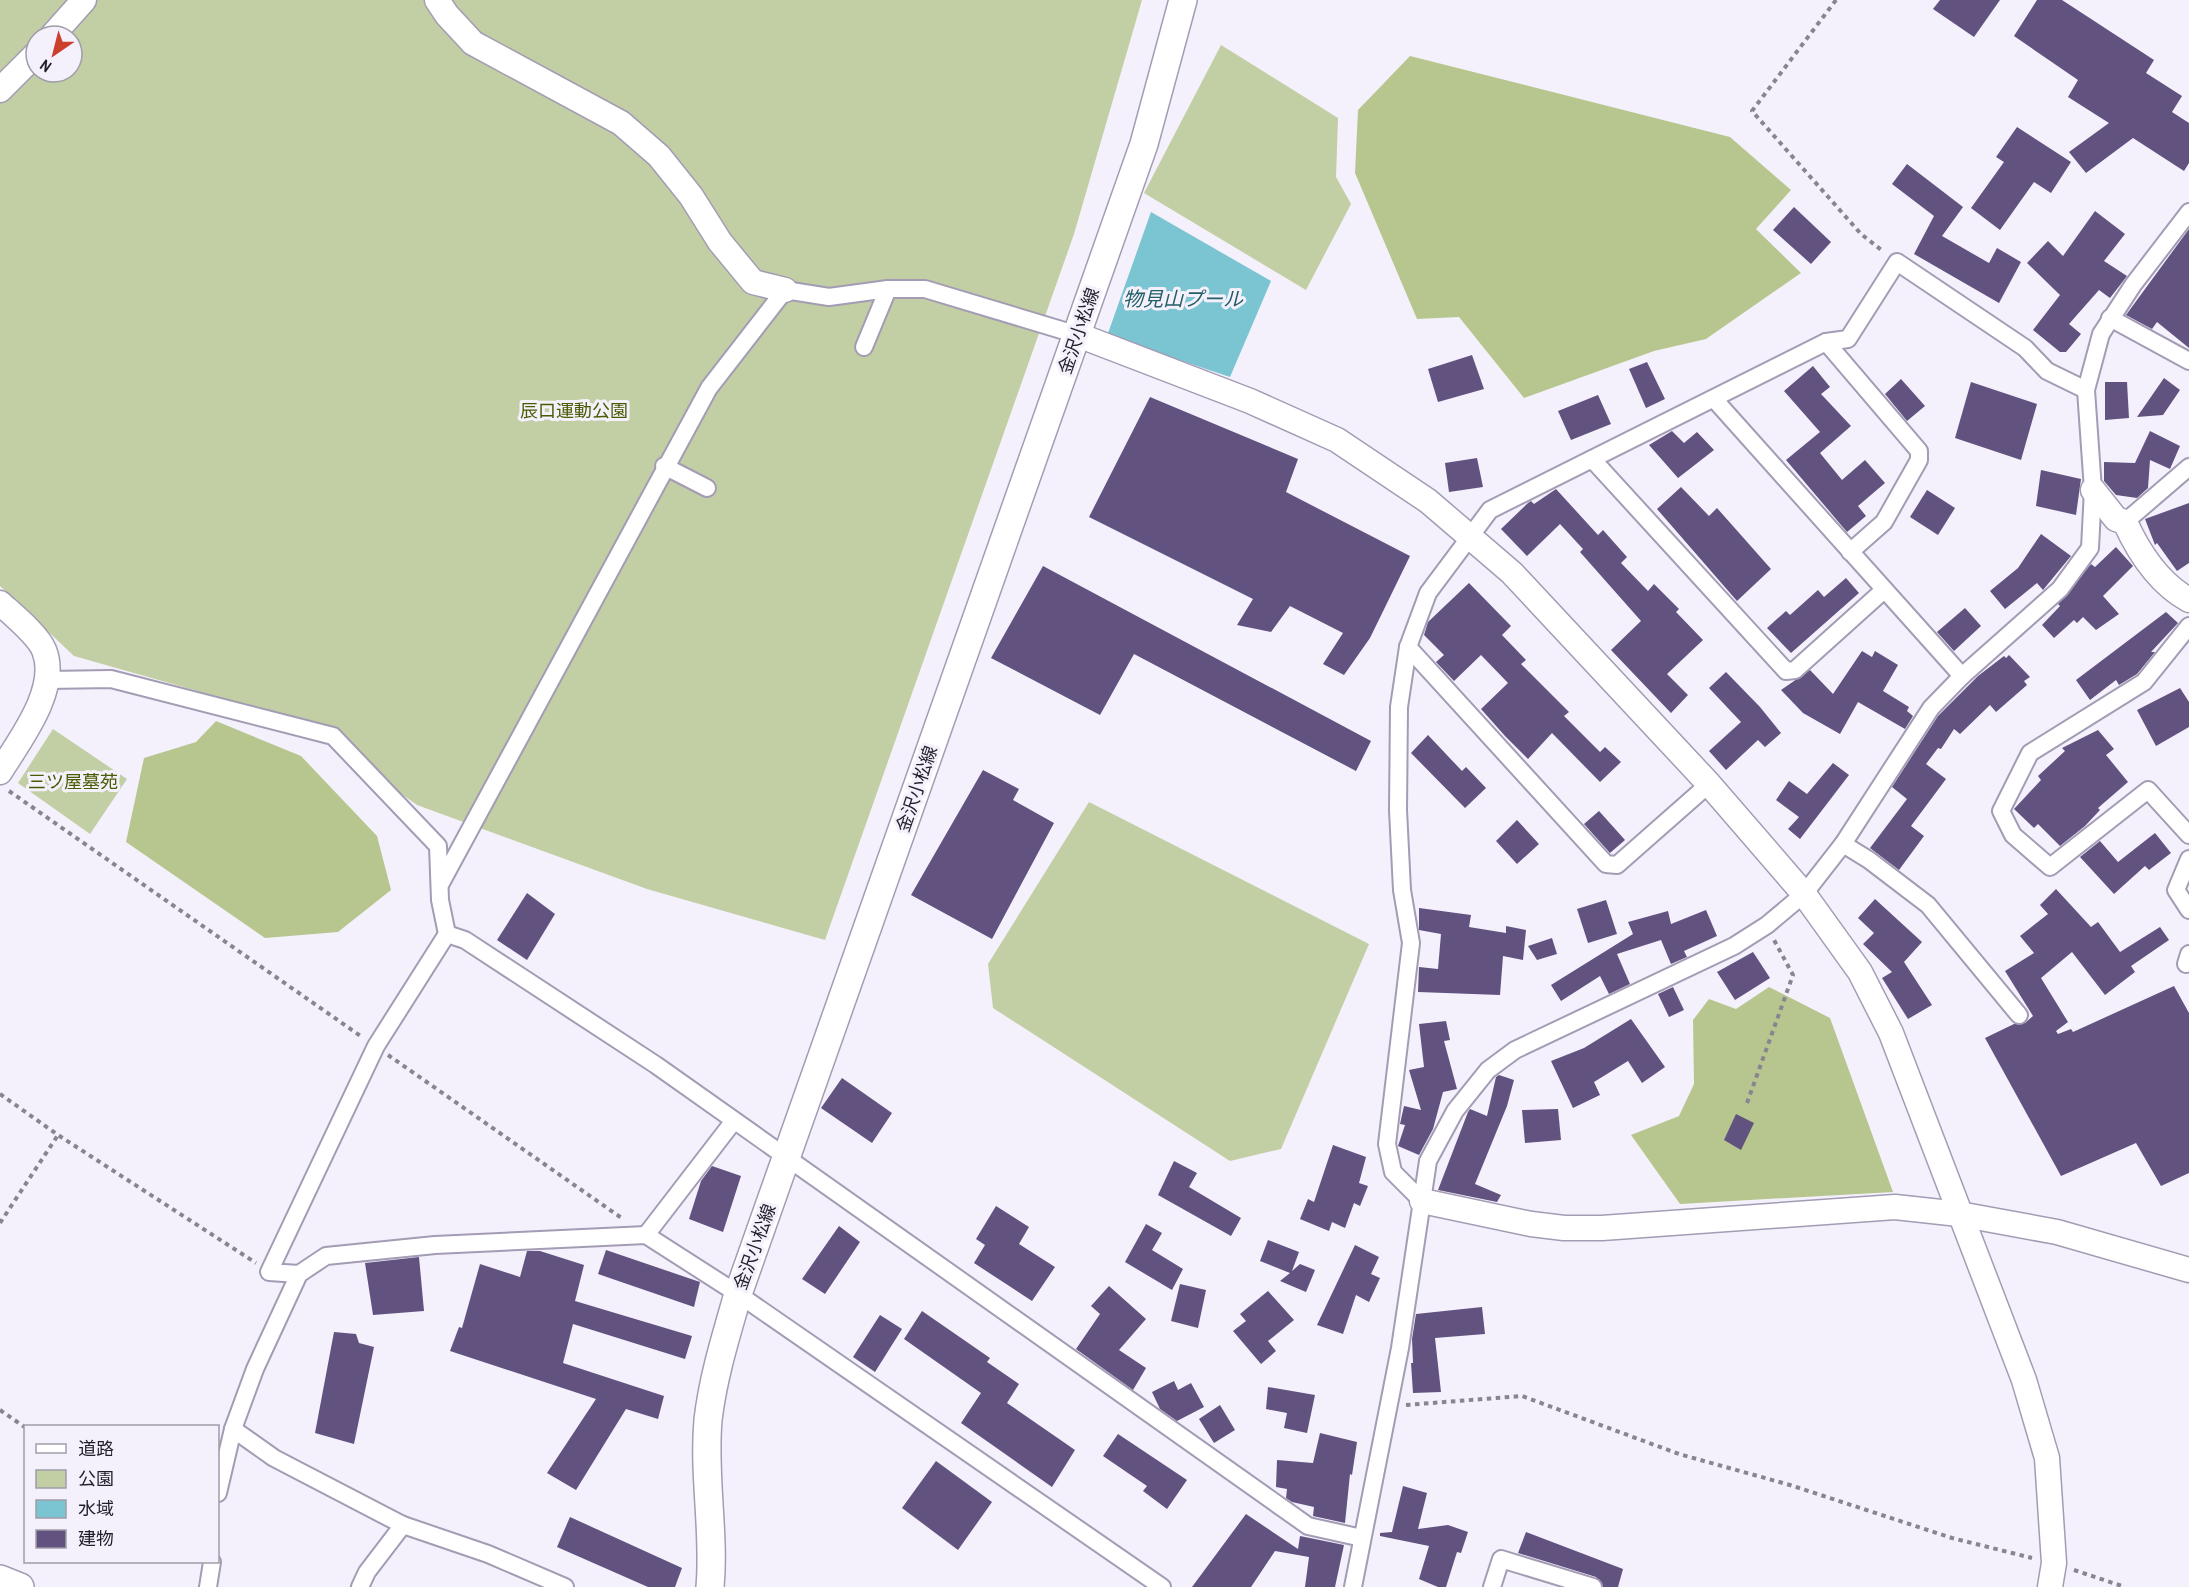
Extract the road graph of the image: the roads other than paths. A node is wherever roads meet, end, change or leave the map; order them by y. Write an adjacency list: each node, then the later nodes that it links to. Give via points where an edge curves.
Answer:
1 (84, 0): 4 (street)
2 (438, 0): 9 (street, via 473,43 621,123 659,156 753,282)
3 (1183, 0): 11 (main road, 金沢小松線, via 1144,144)
4 (63, 24)
5 (24, 66): 6 (street)
6 (0, 90)
7 (2189, 212): 10 (street)
8 (888, 289): 9 (street, via 829,297); 11 (street, via 924,289); 13 (street)
9 (785, 290): 18 (street, via 709,388)
10 (2110, 318): 14 (street); 15 (street, via 2101,334)
11 (1078, 335): 23 (street, via 1250,401 1337,440 1428,501); 43 (main road, 金沢小松線)
12 (1826, 342): 15 (street, via 1848,339 1897,262 2025,348 2047,371); 16 (street); 24 (street, via 1919,451 1919,460 1884,522)
13 (864, 346)
14 (2189, 361)
15 (2086, 390): 21 (street)
16 (1714, 399): 17 (street); 24 (street)
17 (1592, 459): 23 (street, via 1490,510); 25 (street, via 1786,671 1795,670)
18 (664, 466): 20 (street); 37 (street)
19 (2189, 467): 22 (street)
20 (707, 488)
21 (2093, 490): 22 (street, via 2116,519); 30 (street, via 2090,548 2060,589)
22 (2125, 522): 26 (street, via 2138,551 2158,575)
23 (1469, 535): 29 (street, via 1428,593); 33 (street, via 1512,573)
24 (1850, 552): 25 (street)
25 (1884, 590): 30 (street)
26 (2189, 600)
27 (0, 603): 31 (street, via 44,650)
28 (2189, 626): 34 (street, via 2144,682 2030,753 2001,811 2013,836 2050,867 2148,790)
29 (1408, 647): 33 (street, via 1606,864 1617,865); 44 (street, via 1399,707 1398,810 1402,891 1411,943 1387,1144 1394,1172)
30 (1962, 676): 35 (street, via 1931,708)
31 (47, 680): 32 (street, via 38,711); 37 (street, via 111,679 333,736 438,846)
32 (0, 772)
33 (1709, 784): 38 (street)
34 (2189, 836)
35 (1843, 844): 38 (street); 41 (street, via 1928,905)
36 (2189, 859): 39 (street, via 2176,890)
37 (441, 883): 40 (street)
38 (1804, 894): 44 (street, via 1734,946 1515,1050 1488,1070 1455,1111 1428,1161); 45 (street, via 1860,972 1891,1033)
39 (2189, 910)
40 (447, 934): 42 (street, via 465,940 656,1065); 48 (street, via 376,1046 269,1272)
41 (2019, 1015)
42 (733, 1122): 43 (street); 46 (street)
43 (786, 1159): 49 (main road, 金沢小松線); 53 (street, via 1308,1526)
44 (1422, 1201): 45 (street, via 1564,1228 1895,1207); 53 (street)
45 (1959, 1214): 47 (street, via 2057,1232); 65 (street, via 2024,1380 2047,1458 2054,1563)
46 (646, 1235): 48 (street, via 435,1245 326,1256); 49 (street)
47 (2189, 1270)
48 (299, 1274): 50 (street)
49 (738, 1294): 60 (main road, 金沢小松線, via 718,1360 708,1421); 61 (street)
50 (232, 1429): 51 (street); 52 (street, via 274,1458)
51 (219, 1488)
52 (403, 1525): 58 (street); 59 (street, via 488,1554)
53 (1362, 1538): 62 (street)
54 (212, 1563): 57 (street)
55 (0, 1579): 56 (main road)
56 (20, 1587)
57 (208, 1587)
58 (360, 1587)
59 (565, 1587)
60 (710, 1587)
61 (1162, 1587)
62 (1353, 1587)
63 (1492, 1587): 64 (street, via 1502,1559)
64 (1593, 1587)
65 (2050, 1587)

